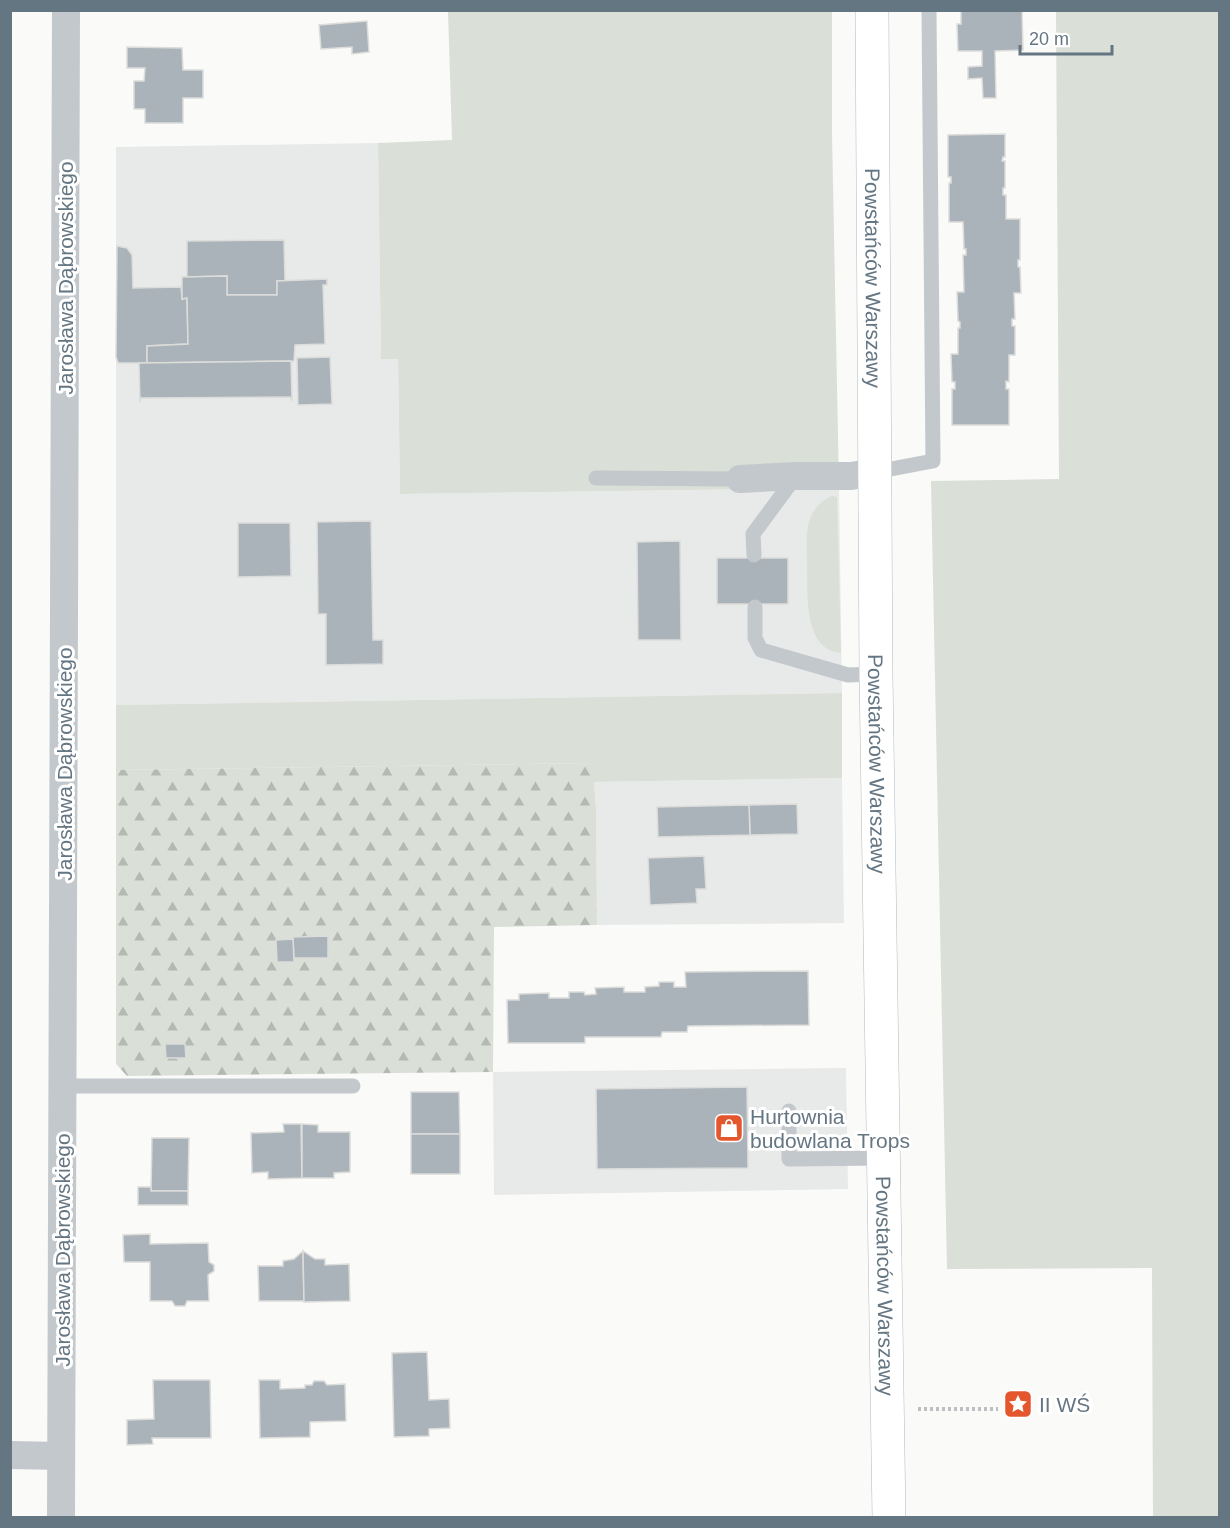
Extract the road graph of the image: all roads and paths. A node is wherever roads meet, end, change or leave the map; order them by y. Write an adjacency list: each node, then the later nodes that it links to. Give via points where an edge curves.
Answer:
1 (66, 10): 11 (street, Jarosława Dąbrowskiego)
2 (872, 10): 4 (main road, Powstańców Warszawy)
3 (930, 10): 4 (lane, via 933,461)
4 (875, 472): 5 (street); 10 (main road, Powstańców Warszawy)
5 (796, 476): 7 (street); 8 (lane, via 753,534)
6 (596, 478): 7 (lane)
7 (740, 479)
8 (754, 555)
9 (755, 608): 10 (lane, via 755,638 761,650 848,675)
10 (876, 674): 14 (main road, Powstańców Warszawy)
11 (62, 1086): 12 (lane); 18 (street, Jarosława Dąbrowskiego)
12 (353, 1086)
13 (789, 1111): 14 (lane, via 789,1159)
14 (884, 1158): 20 (main road, Powstańców Warszawy)
15 (927, 1409): 16 (path)
16 (998, 1409)
17 (10, 1455): 18 (street)
18 (61, 1456): 19 (street, Jarosława Dąbrowskiego)
19 (61, 1518)
20 (889, 1518)

